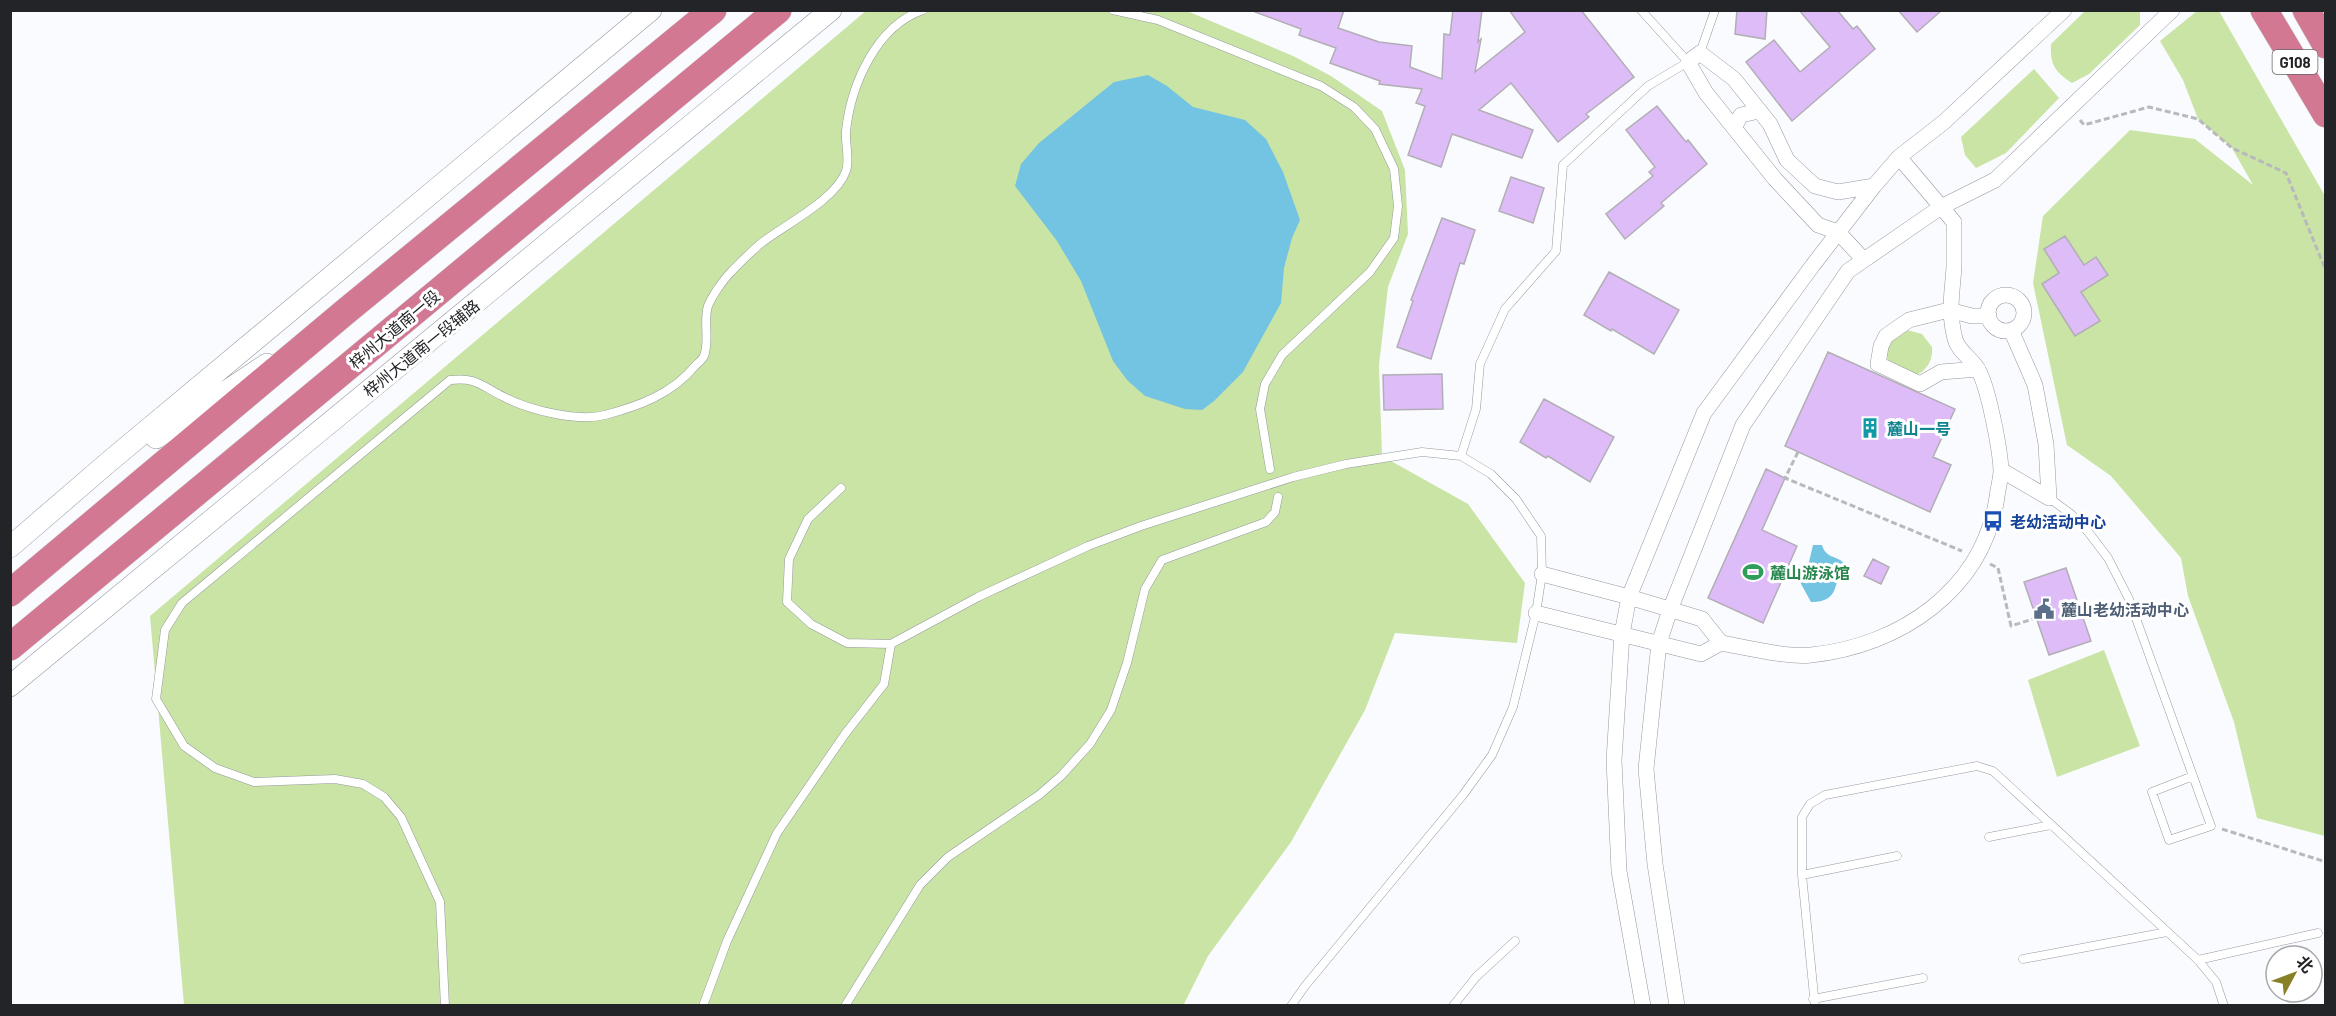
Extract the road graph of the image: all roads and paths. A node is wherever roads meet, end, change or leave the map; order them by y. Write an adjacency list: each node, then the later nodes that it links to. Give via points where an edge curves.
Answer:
1 (651, 10): 35 (main road)
2 (713, 10): 26 (highway)
3 (778, 10): 50 (highway, 梓州大道南一段)
4 (831, 10): 51 (main road, 梓州大道南一段辅路)
5 (923, 10): 66 (lane, via 893,28 871,54 850,103 847,170 838,184 761,243 729,274 708,306 704,356 672,389 602,416 566,416 504,397 480,382 450,380 182,603 165,630 156,699 184,746 215,768 254,782 335,779 363,784 384,797 401,817 440,902)
6 (1113, 10): 32 (lane, via 1158,20 1321,86 1354,106 1375,129 1394,169 1398,206 1394,237 1370,272 1282,355 1265,384 1260,409)
7 (1641, 10): 14 (lane)
8 (1715, 10): 14 (lane)
9 (2064, 10): 19 (street, via 1944,122)
10 (2172, 10): 15 (street)
11 (2264, 10): 17 (highway, G108)
12 (2306, 10): 13 (highway, G108)
13 (2325, 45)
14 (1694, 58): 16 (street, via 1734,79); 18 (street, via 1706,93); 31 (lane, via 1648,86 1563,165 1556,251 1505,309 1480,364 1476,409)
15 (2070, 107): 21 (street, via 1995,180); 24 (path, via 2084,125 2149,107 2198,119 2232,148 2286,173)
16 (1760, 111): 18 (street, via 1741,115); 20 (street, via 1787,160 1815,186 1838,192)
17 (2325, 114)
18 (1734, 128): 22 (street, via 1818,225)
19 (1899, 157): 20 (street); 21 (street)
20 (1874, 186): 22 (street)
21 (1941, 207): 23 (street); 25 (street, via 1954,222)
22 (1838, 232): 23 (street); 42 (street, via 1704,413)
23 (1864, 260): 43 (street, via 1848,271 1743,425)
24 (2325, 271)
25 (1949, 310): 27 (street); 29 (street, via 1956,343); 29 (street, via 1897,327 1886,336 1878,364 1920,384 1941,372)
26 (345, 312): 35 (main road); 41 (highway)
27 (1989, 316): 28 (street, via 1995,327); 28 (street, via 1995,300 2006,295 2017,299 2024,314 2020,324)
28 (2011, 330): 37 (street, via 2036,385 2046,444)
29 (1978, 369): 33 (street, via 1994,420)
30 (1798, 452): 39 (path, via 1785,478)
31 (1461, 456): 40 (lane, via 1491,474 1516,499 1541,536); 49 (lane, via 1422,452 1346,464 1142,526 1088,546 978,597)
32 (1270, 469)
33 (2001, 470): 37 (street); 39 (street, via 1994,521)
34 (841, 488): 49 (lane, via 808,519 789,558 787,602 811,624 847,643)
35 (71, 495): 38 (main road)
36 (1278, 497): 68 (lane, via 1275,512 1266,522 1162,560 1145,589 1111,710 1090,744 1054,783 948,857 920,885)
37 (2049, 498): 52 (lane, via 2071,514 2108,558 2129,599)
38 (10, 547)
39 (1977, 557): 45 (path, via 1998,568 2011,627); 48 (street, via 1960,581 1926,613 1892,634 1809,656)
40 (1542, 574): 42 (street); 44 (lane)
41 (10, 593)
42 (1629, 597): 43 (street); 46 (street)
43 (1670, 610): 47 (street); 48 (street, via 1701,619)
44 (1536, 613): 46 (street); 69 (lane, via 1513,707 1492,755)
45 (2033, 619)
46 (1622, 634): 47 (street); 71 (street, via 1614,760 1619,871)
47 (1659, 643): 48 (street, via 1701,654); 72 (street, via 1646,769 1655,864)
48 (1721, 643)
49 (891, 644): 67 (lane, via 884,684 777,833 727,941)
50 (10, 647)
51 (10, 686)
52 (2193, 776): 54 (lane); 54 (lane, via 2152,792 2169,840)
53 (2051, 825): 55 (lane); 58 (lane, via 1994,771 1977,766 1825,795 1810,804 1802,817); 59 (lane)
54 (2211, 826): 57 (path)
55 (1989, 837)
56 (1897, 856): 58 (lane)
57 (2325, 861)
58 (1802, 875): 65 (lane)
59 (2167, 932): 62 (lane); 63 (lane)
60 (2318, 933): 63 (lane)
61 (1515, 941): 70 (lane)
62 (2024, 959)
63 (2198, 960): 73 (lane, via 2216,982)
64 (1923, 978): 65 (lane)
65 (1814, 1002)
66 (445, 1005)
67 (703, 1005)
68 (845, 1005)
69 (1291, 1005)
70 (1453, 1005)
71 (1642, 1005)
72 (1677, 1005)
73 (2224, 1005)

